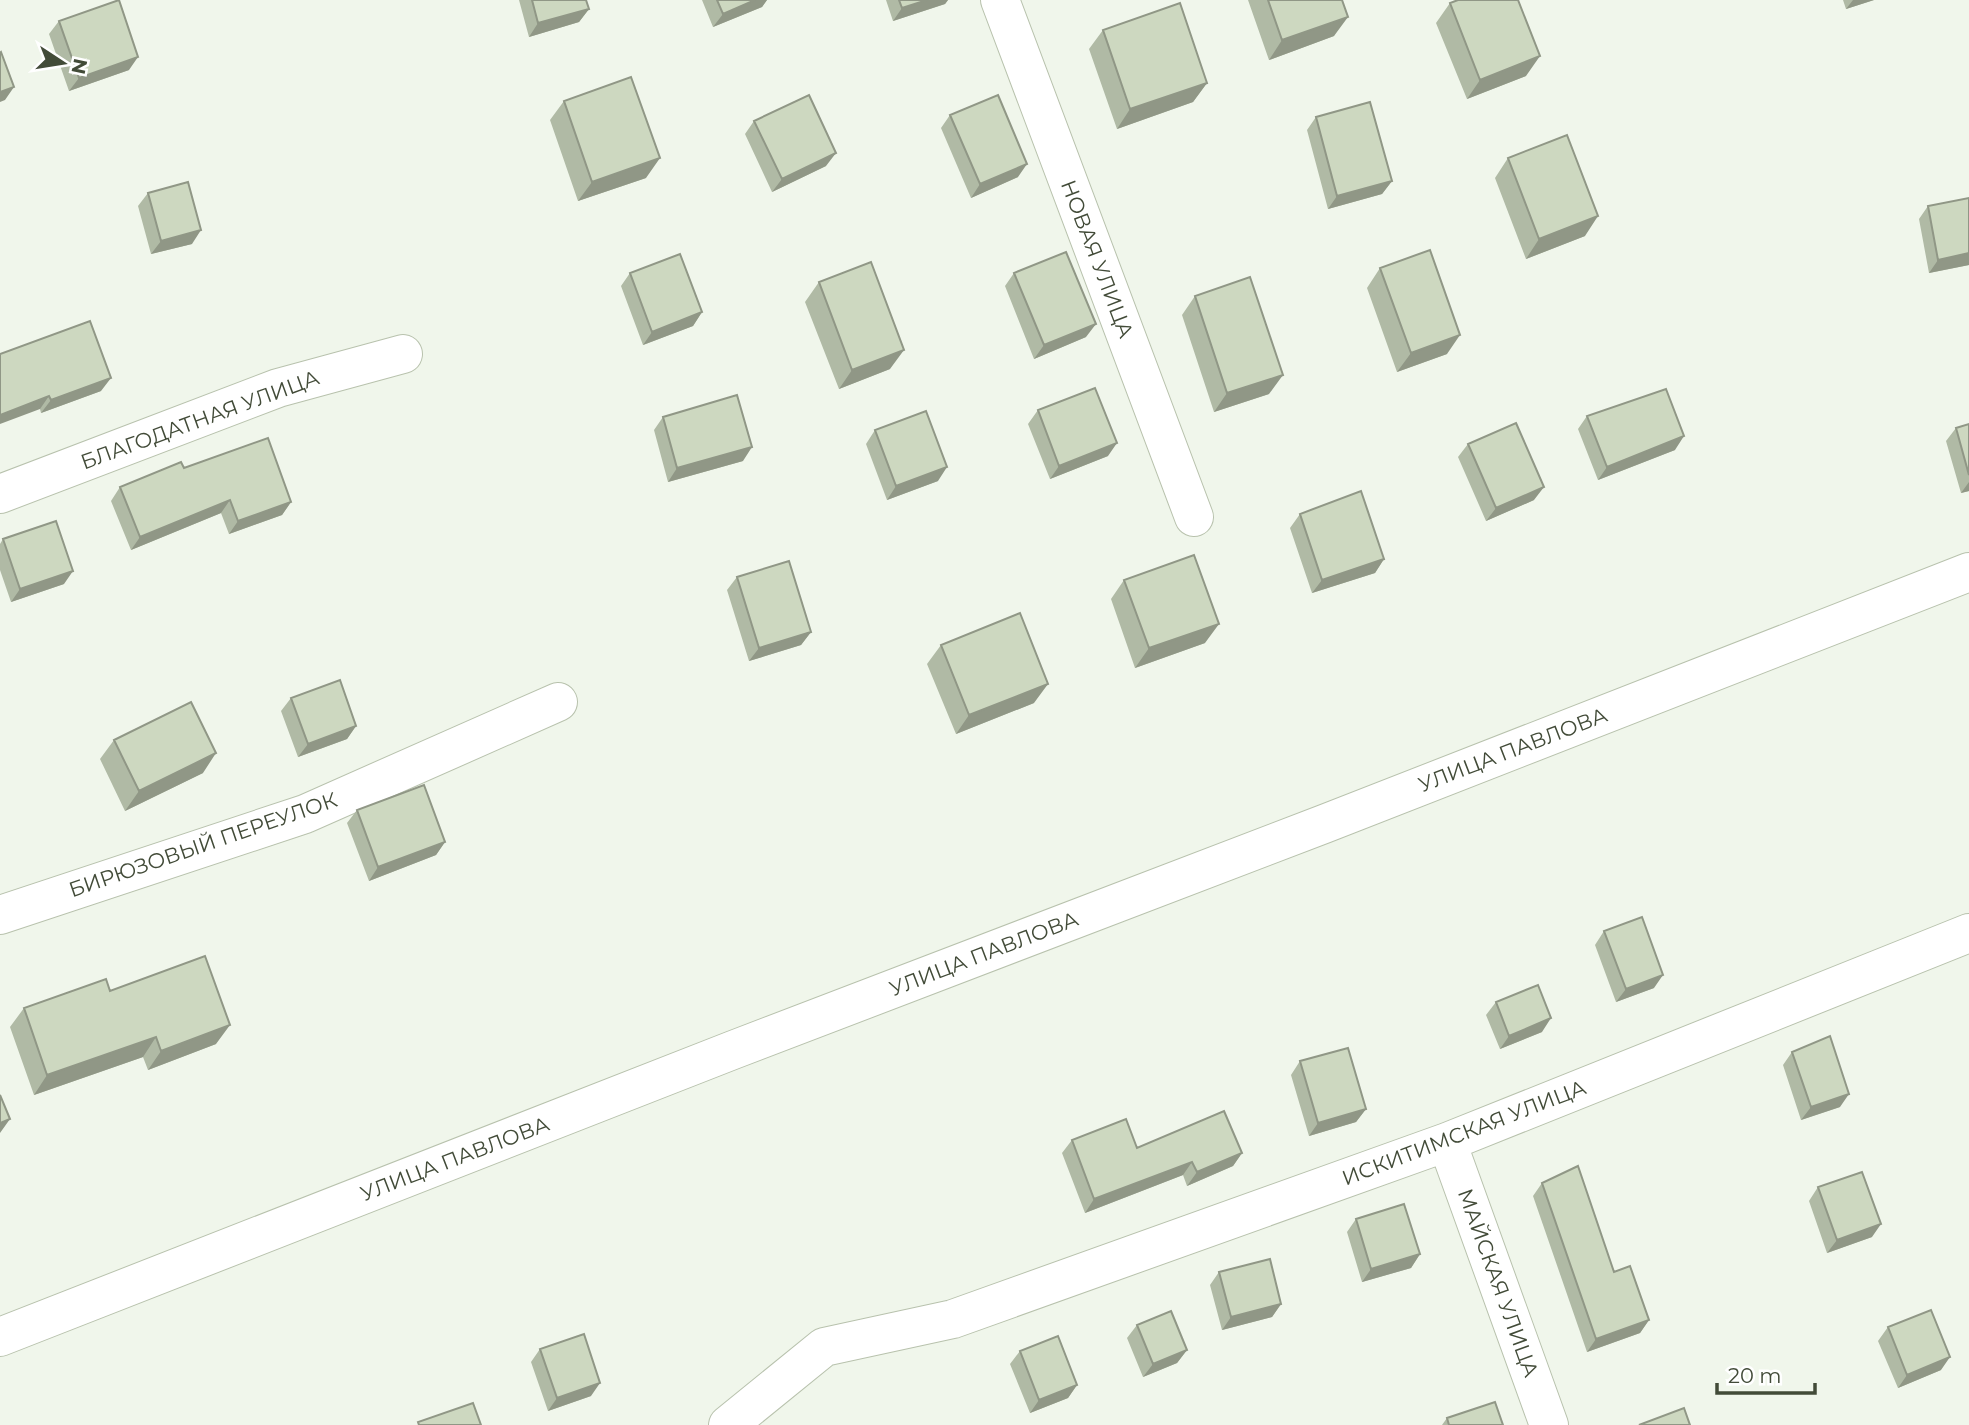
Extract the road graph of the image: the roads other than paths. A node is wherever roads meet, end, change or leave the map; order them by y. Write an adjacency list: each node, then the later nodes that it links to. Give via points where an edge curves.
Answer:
1 (1000, 0): 4 (street, НОВАЯ УЛИЦА)
2 (403, 354): 3 (street, БЛАГОДАТНАЯ УЛИЦА, via 278,388)
3 (0, 494)
4 (1194, 517)
5 (1969, 572): 10 (street, УЛИЦА ПАВЛОВА)
6 (558, 702): 7 (street, БИРЮЗОВЫЙ ПЕРЕУЛОК, via 305,814)
7 (0, 915)
8 (1969, 933): 9 (street, ИСКИТИМСКАЯ УЛИЦА)
9 (1447, 1142): 11 (street, ИСКИТИМСКАЯ УЛИЦА, via 953,1320 824,1347); 12 (street, МАЙСКАЯ УЛИЦА)
10 (0, 1337)
11 (728, 1425)
12 (1549, 1425)

